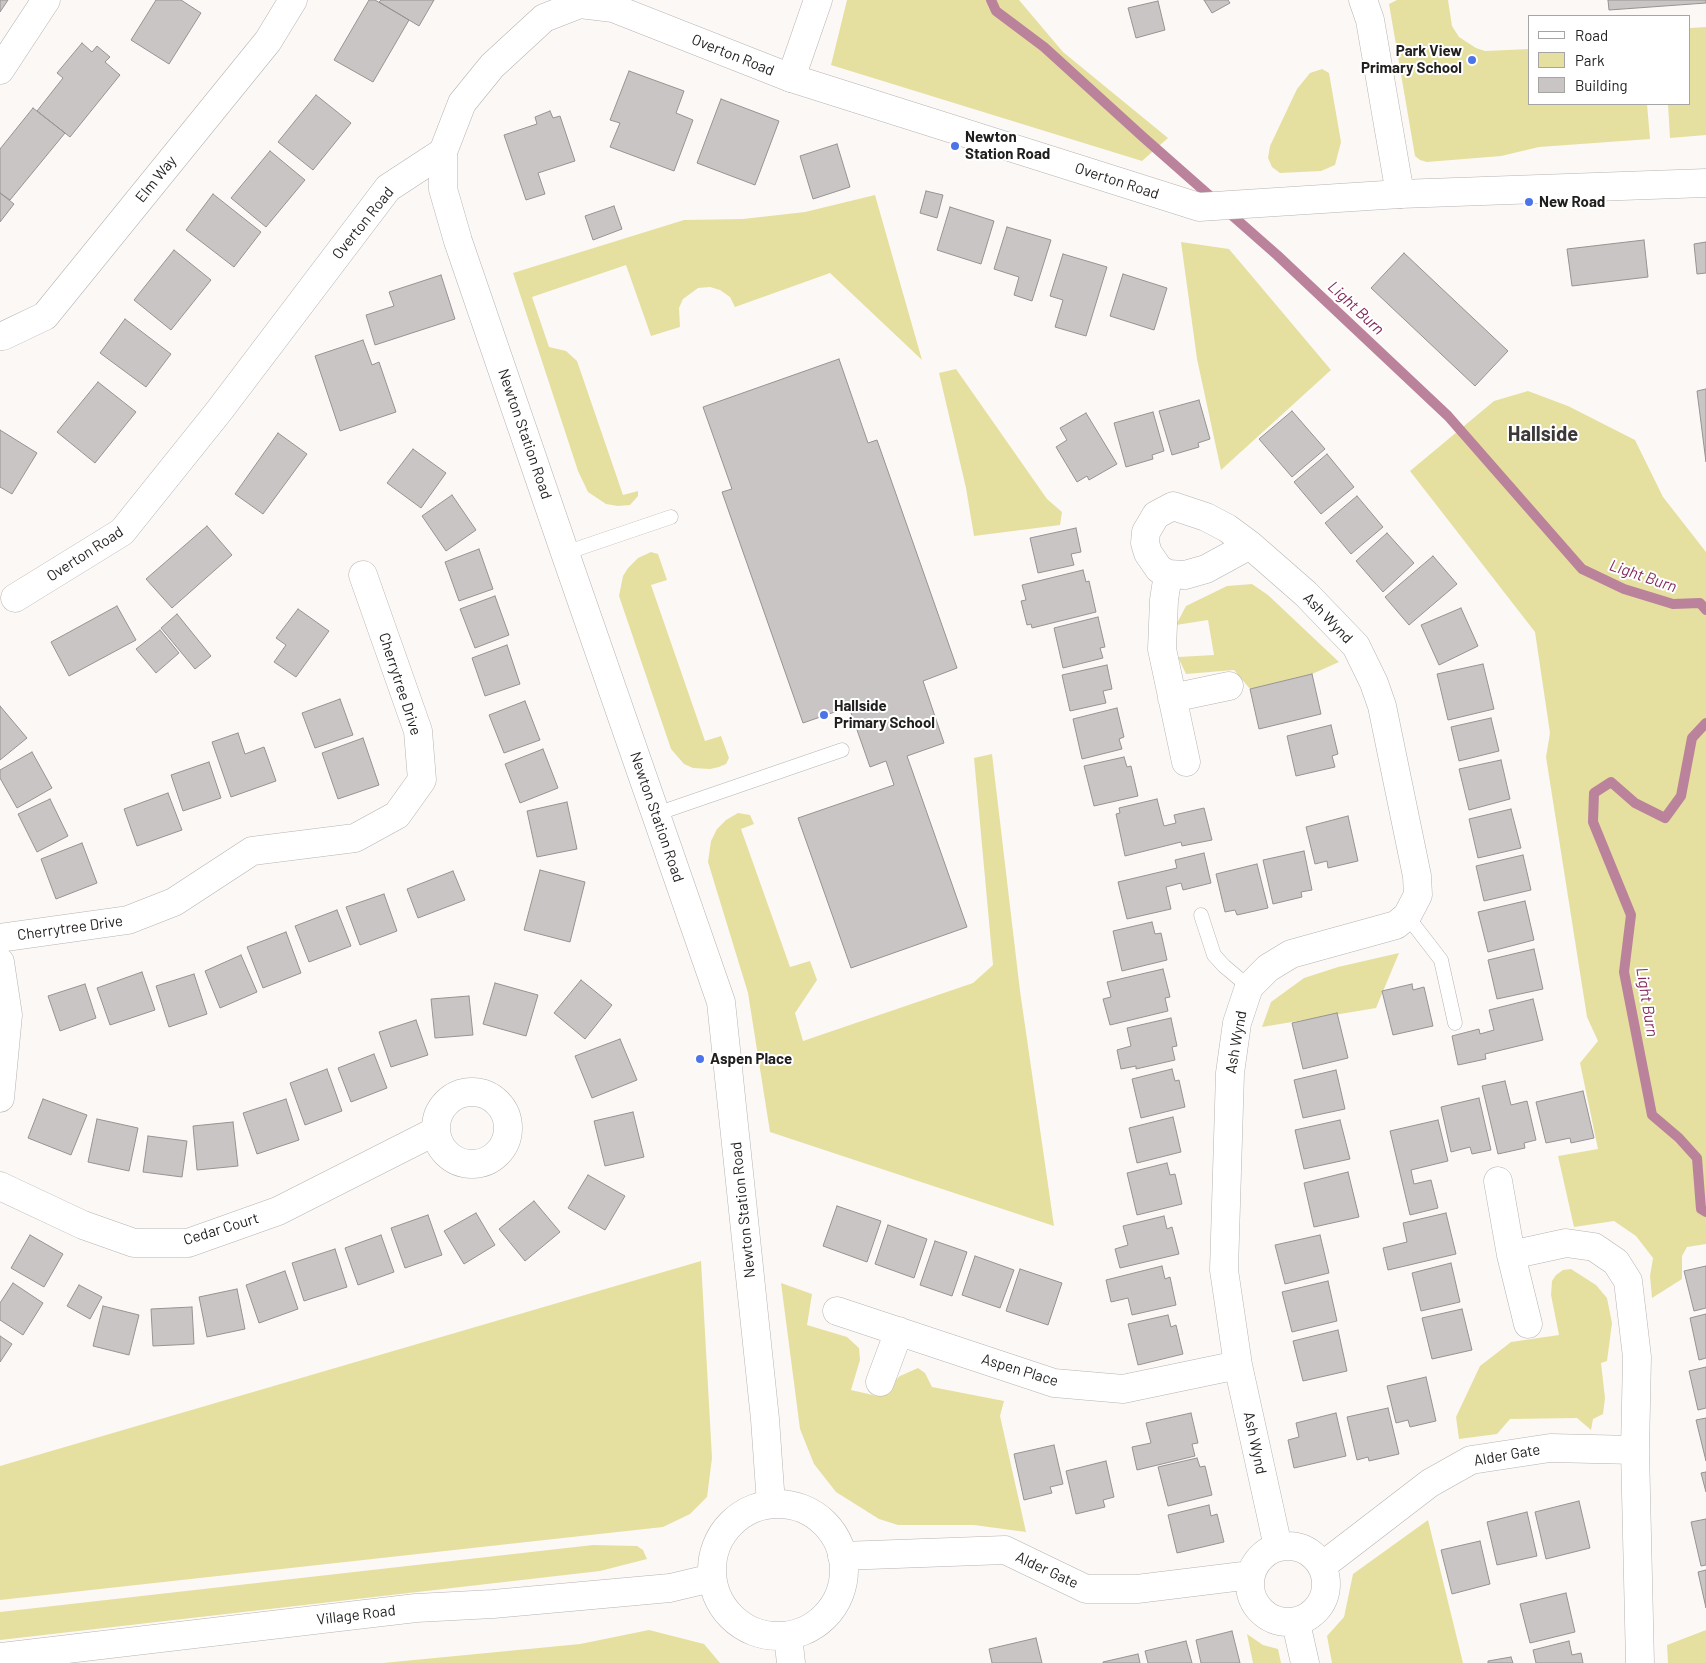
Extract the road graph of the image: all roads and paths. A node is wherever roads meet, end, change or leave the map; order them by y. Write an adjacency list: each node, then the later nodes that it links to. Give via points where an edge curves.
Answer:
1 (46, 0): 5 (street)
2 (293, 0): 10 (street, Elm Way, via 268,41 45,316)
3 (818, 0): 6 (street)
4 (1363, 0): 9 (street, via 1370,20)
5 (0, 70)
6 (790, 78): 7 (street, Overton Road, via 613,8 580,4 544,18 492,66 462,103); 9 (street, Overton Road, via 1199,207)
7 (443, 152): 13 (street, Newton Station Road, via 443,189 458,241); 16 (street, Overton Road, via 388,188 219,411 122,532)
8 (1706, 183): 9 (street, Overton Road)
9 (1400, 194)
10 (0, 336)
11 (671, 517): 13 (lane)
12 (1250, 545): 14 (street, via 1206,569 1185,575); 14 (street, Ash Wynd, via 1213,520 1173,506 1156,515 1146,532 1145,543 1152,562); 23 (street, Ash Wynd, via 1306,594 1356,646 1374,683 1382,706 1417,876 1418,895)
13 (565, 553): 21 (street, Newton Station Road)
14 (1168, 574): 18 (street, via 1162,650)
15 (363, 575): 24 (street, Cherrytree Drive, via 418,731 422,780 397,816 355,838 252,851 174,902 128,920)
16 (15, 598)
17 (1229, 686): 18 (street)
18 (1172, 698): 20 (street)
19 (842, 750): 21 (lane)
20 (1186, 762)
21 (656, 814): 39 (street, Newton Station Road, via 721,1002)
22 (1201, 914): 26 (lane, via 1214,955)
23 (1407, 916): 26 (street, Ash Wynd, via 1396,925 1379,931 1291,954 1268,968); 27 (lane, via 1441,960)
24 (0, 938)
25 (0, 962): 28 (street, via 8,1015)
26 (1249, 987): 36 (street, Ash Wynd, via 1237,1023 1229,1083 1224,1270)
27 (1455, 1023)
28 (0, 1098)
29 (434, 1132): 31 (street, Cedar Court, via 278,1211 188,1243 134,1243 83,1225)
30 (1498, 1181): 32 (street)
31 (0, 1186)
32 (1512, 1255): 34 (street); 38 (street, via 1566,1243 1594,1247 1616,1262 1628,1281 1637,1357)
33 (837, 1311): 35 (street, Aspen Place)
34 (1528, 1324)
35 (899, 1331): 36 (street, Aspen Place, via 1054,1383 1123,1389); 37 (street)
36 (1238, 1365): 40 (street, Ash Wynd)
37 (880, 1382)
38 (1635, 1450): 42 (street, Alder Gate, via 1550,1448 1471,1460 1430,1483); 50 (street)
39 (771, 1504): 41 (street, via 790,1505 824,1522 836,1538); 44 (street, via 740,1516 728,1527 712,1559)
40 (1278, 1547): 42 (street, via 1303,1549); 43 (street, via 1261,1557)
41 (842, 1556): 43 (street, Alder Gate, via 1004,1550 1086,1589 1137,1589); 46 (street, via 844,1577 838,1598 826,1616 808,1629)
42 (1322, 1566): 45 (street, via 1327,1579 1326,1594 1320,1607)
43 (1251, 1575): 45 (street, via 1253,1600 1260,1611 1270,1619)
44 (712, 1578): 46 (street, via 717,1599 729,1616 766,1636); 47 (street, Village Road, via 670,1588 416,1608)
45 (1296, 1623): 49 (street)
46 (788, 1636): 48 (street)
47 (0, 1657)
48 (791, 1663)
49 (1305, 1663)
50 (1640, 1663)

